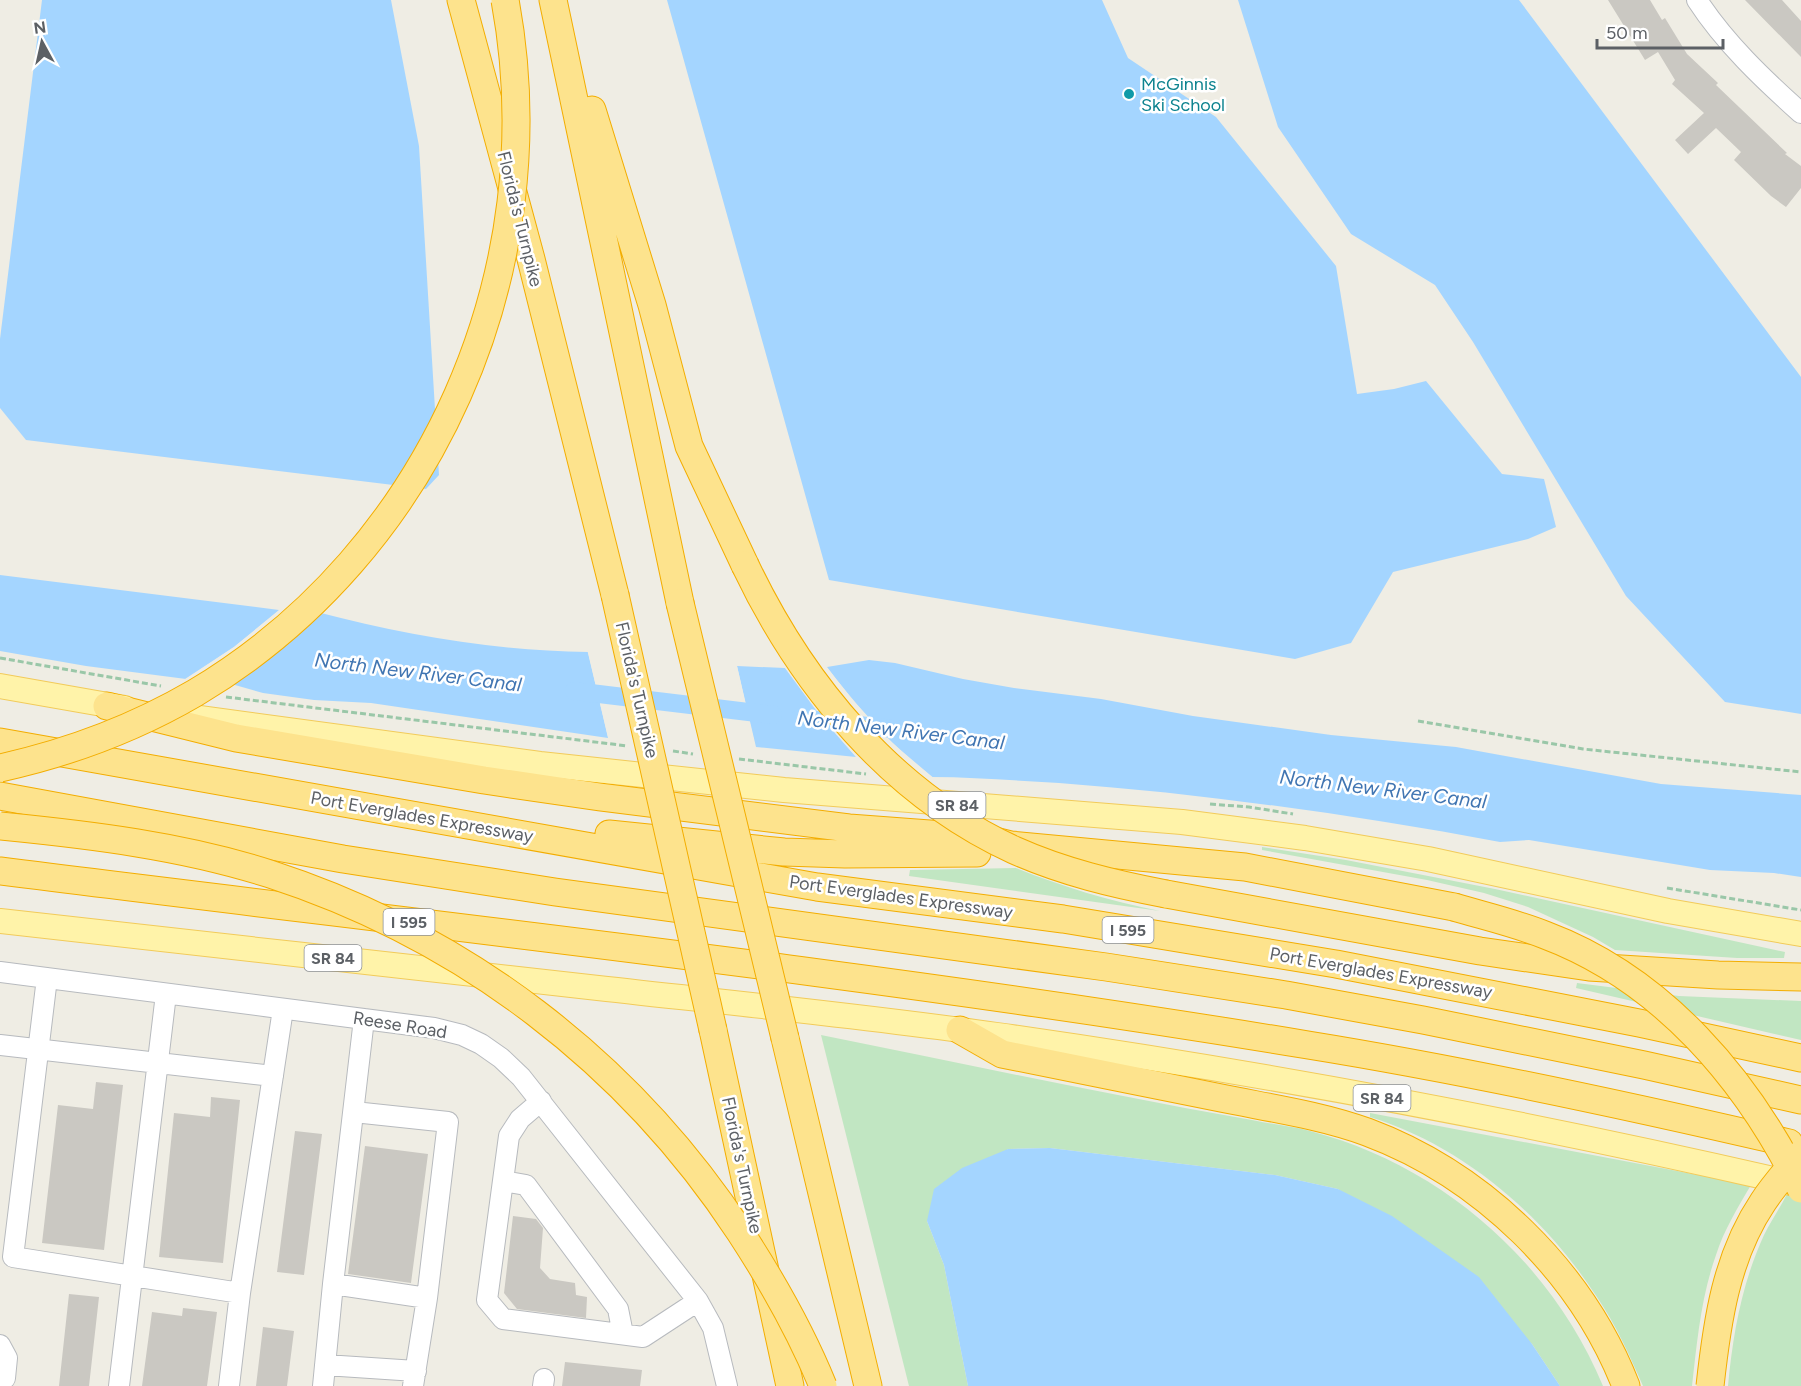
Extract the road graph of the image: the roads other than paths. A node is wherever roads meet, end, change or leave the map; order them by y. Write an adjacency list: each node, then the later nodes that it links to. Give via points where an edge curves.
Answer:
1 (461, 0): 51 (highway, Florida's Turnpike, bridge, via 615,595)
2 (505, 0): 10 (highway, bridge, via 511,32 516,129 509,220 499,272 472,365 416,476 352,561 264,645 195,692 114,733)
3 (553, 0): 53 (highway, bridge, via 680,603)
4 (558, 0): 19 (highway, bridge, via 652,305 689,446 745,566 786,640 823,694 908,783 958,820 1015,850 1110,883 1480,951 1589,967)
5 (1697, 0): 6 (street, via 1766,82)
6 (1801, 113)
7 (0, 686): 8 (main road, SR 84)
8 (107, 706): 14 (highway, via 236,738 484,780 849,828 983,838); 17 (main road, SR 84, via 540,764 784,790 1254,831 1367,847 1668,911)
9 (0, 742): 12 (highway, Port Everglades Expressway / I 595)
10 (0, 768)
11 (0, 796): 30 (highway, via 555,892 1286,995)
12 (451, 822): 14 (highway, via 794,852 963,853); 27 (highway, Port Everglades Expressway / I 595, via 817,887 1063,919 1336,964)
13 (0, 826): 52 (highway, bridge, via 146,844 269,873 414,933 479,971 584,1051 674,1143 717,1197 756,1256 786,1307)
14 (1011, 845): 36 (highway, bridge, via 1245,867 1454,907 1546,935 1623,975 1704,1044 1764,1120)
15 (0, 871): 33 (highway, I 595, via 977,993 1432,1067)
16 (0, 921): 24 (main road, SR 84)
17 (1801, 934)
18 (0, 972): 20 (street, Reese Road)
19 (1801, 976)
20 (47, 978): 21 (street, Reese Road); 26 (street)
21 (166, 994): 22 (street, Reese Road); 28 (street)
22 (283, 1009): 23 (street, Reese Road); 29 (street)
23 (364, 1019): 31 (street, Reese Road, via 462,1035 501,1058); 32 (street)
24 (960, 1030): 36 (main road, SR 84, via 1312,1084 1586,1138); 54 (highway, via 1002,1054 1338,1123 1423,1158 1475,1191 1543,1252 1597,1327)
25 (0, 1045): 26 (street)
26 (39, 1048): 28 (street); 37 (street, via 13,1257)
27 (1801, 1058)
28 (158, 1064): 29 (street); 37 (street)
29 (273, 1076): 39 (street)
30 (1801, 1100)
31 (542, 1101): 35 (street, via 520,1119 508,1136); 41 (street, Reese Road)
32 (354, 1112): 38 (street); 40 (street, via 448,1122)
33 (1801, 1146)
34 (1801, 1154): 55 (highway, bridge, via 1763,1202 1736,1257 1719,1317)
35 (503, 1181): 42 (street, via 526,1185 618,1309); 42 (street, via 487,1300 503,1319)
36 (1801, 1187)
37 (132, 1276): 39 (street); 47 (street)
38 (333, 1284): 40 (street); 44 (street)
39 (240, 1293): 48 (street)
40 (427, 1298): 46 (street)
41 (698, 1301): 42 (street, via 643,1337); 50 (street, Reese Road, via 713,1328)
42 (623, 1334)
43 (0, 1345): 45 (street, via 7,1358 5,1378)
44 (325, 1365): 46 (street); 49 (street)
45 (0, 1379)
46 (415, 1379)
47 (119, 1386)
48 (230, 1386)
49 (323, 1386)
50 (727, 1386)
51 (790, 1386)
52 (823, 1386)
53 (868, 1386)
54 (1626, 1386)
55 (1710, 1386)

